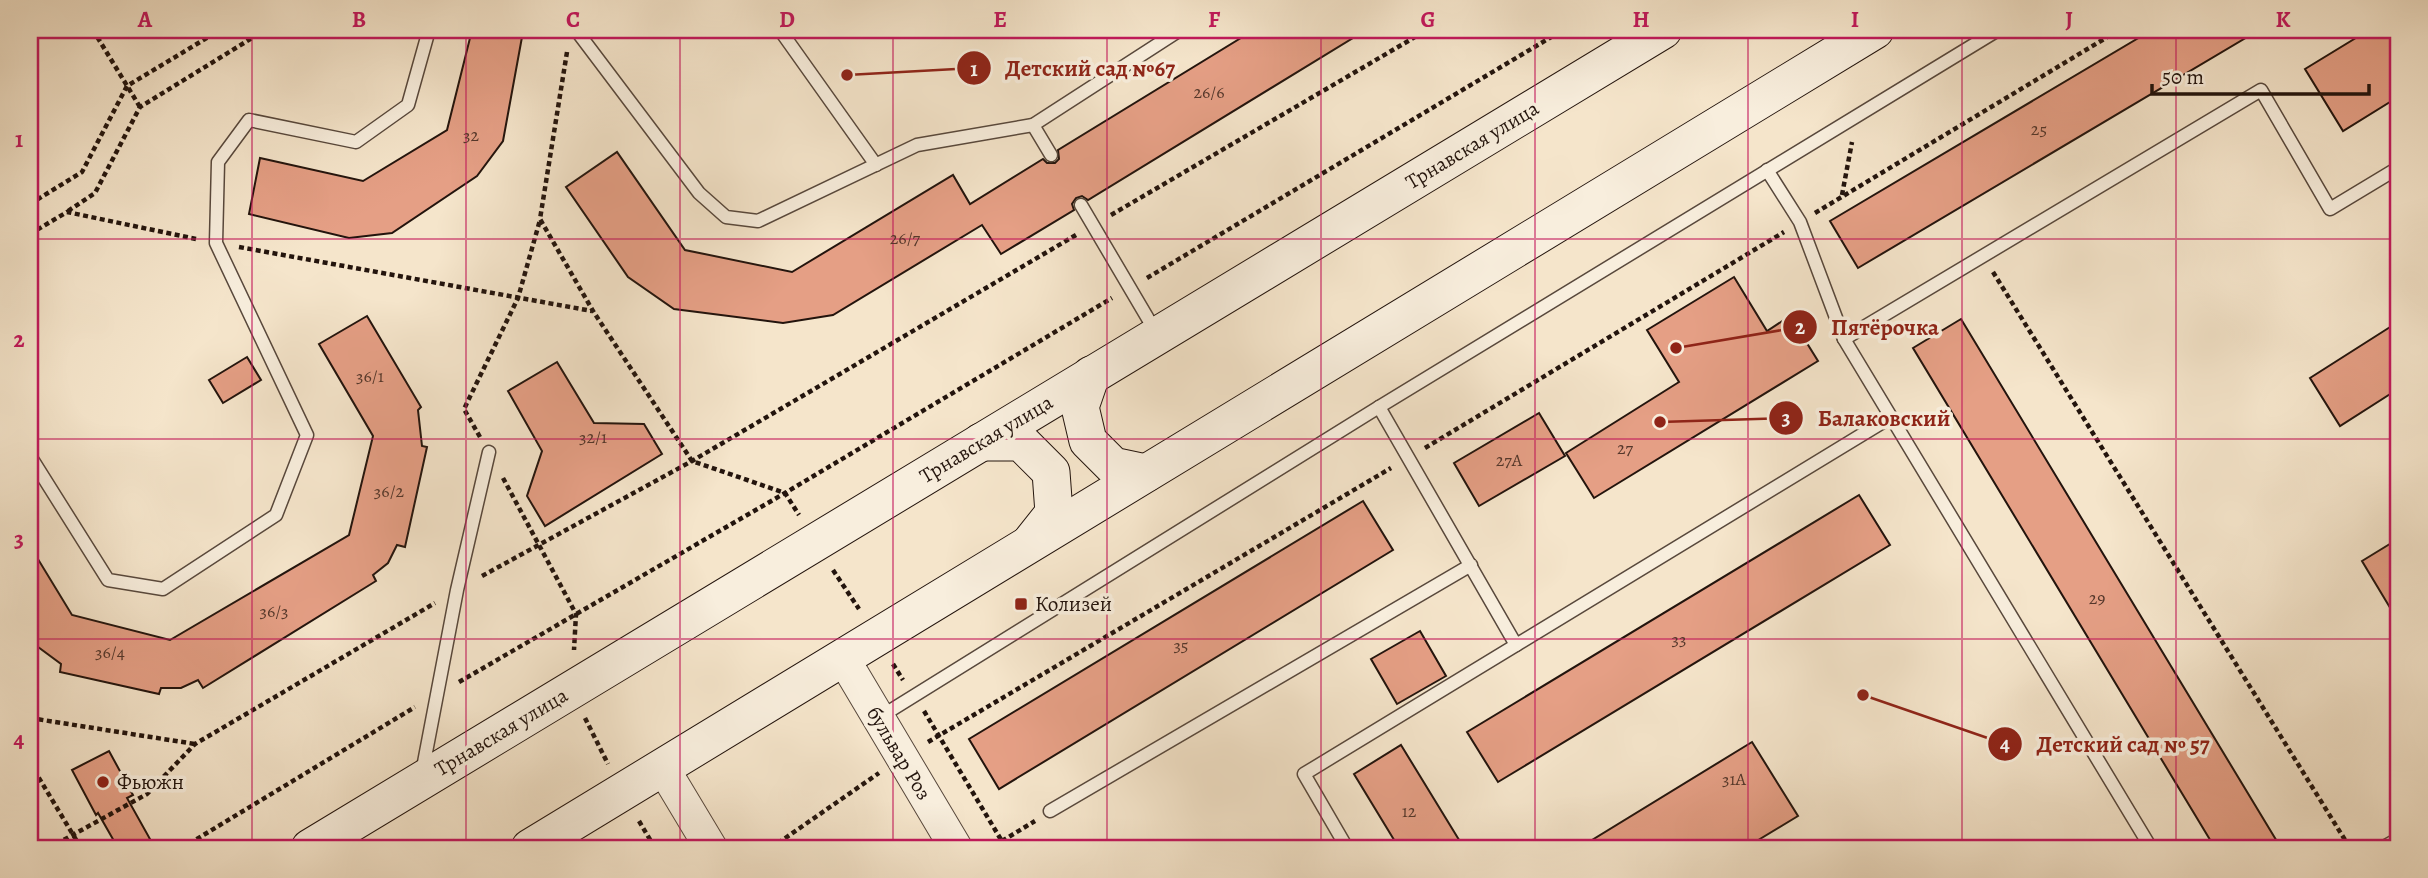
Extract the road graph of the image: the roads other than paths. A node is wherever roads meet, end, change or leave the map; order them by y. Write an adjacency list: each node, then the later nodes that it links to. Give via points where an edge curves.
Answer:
1 (429, 30): 21 (lane, via 408,105 356,142 249,120 218,162 216,243 307,435 276,515 163,589 108,580)
2 (576, 30): 10 (lane, via 699,193 726,217 758,221)
3 (780, 30): 10 (lane)
4 (1181, 30): 8 (lane)
5 (1663, 30): 14 (main road, Трнавская улица)
6 (1875, 30): 22 (main road)
7 (1997, 30): 12 (lane)
8 (1033, 125): 9 (lane); 10 (lane, via 917,145)
9 (1051, 155)
10 (876, 164)
11 (2398, 168): 15 (lane, via 2330,209 2262,90)
12 (1767, 170): 15 (lane, via 1800,222); 17 (lane)
13 (1081, 205): 14 (lane)
14 (1158, 335): 16 (main road, Трнавская улица)
15 (1844, 339): 18 (lane)
16 (1091, 375): 19 (main road, Трнавская улица); 22 (main road, via 1080,407 1088,441 1114,466)
17 (1379, 407): 24 (lane); 27 (lane)
18 (1891, 417): 25 (lane); 38 (lane)
19 (981, 442): 23 (main road, via 1021,442 1051,472 1054,513); 29 (main road, Трнавская улица)
20 (489, 452): 29 (lane)
21 (30, 456)
22 (1146, 473): 23 (main road)
23 (1028, 545): 26 (main road)
24 (1471, 565): 25 (lane); 30 (lane)
25 (1516, 645): 37 (lane, via 1304,774)
26 (843, 658): 27 (street, бульвар Роз); 28 (main road)
27 (879, 718): 36 (street, бульвар Роз)
28 (663, 768): 33 (main road); 35 (street)
29 (420, 781): 31 (main road, Трнавская улица)
30 (1050, 811)
31 (354, 835): 34 (main road, Трнавская улица)
32 (2398, 839): 39 (lane)
33 (536, 846)
34 (310, 848)
35 (711, 848)
36 (956, 848)
37 (1347, 848)
38 (2151, 848)
39 (2382, 848)

